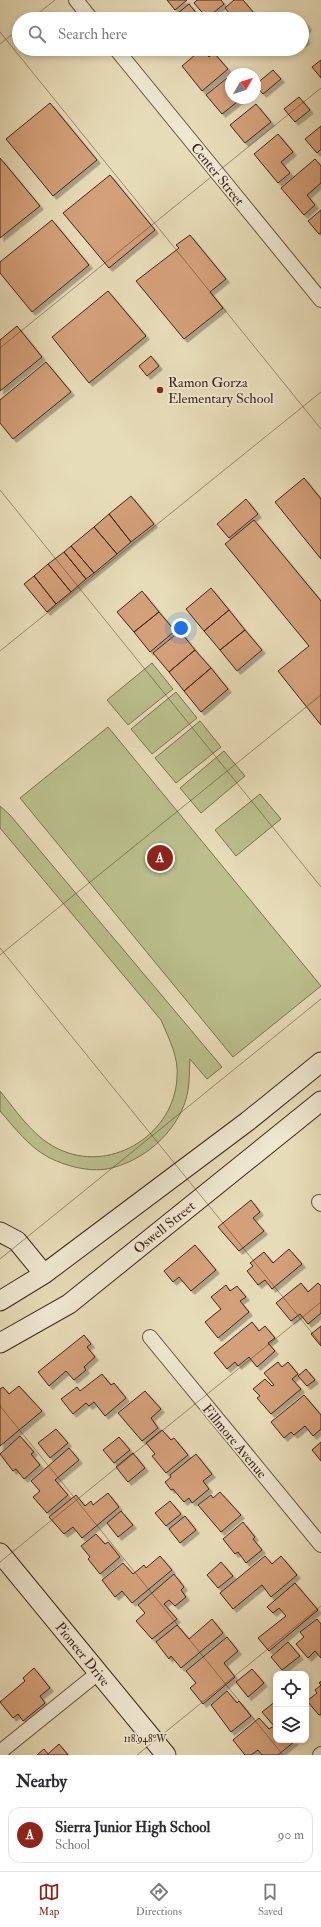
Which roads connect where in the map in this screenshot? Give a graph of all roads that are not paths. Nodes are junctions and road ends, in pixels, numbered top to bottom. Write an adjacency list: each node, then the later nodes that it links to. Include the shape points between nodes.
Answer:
1 (76, 0): 2 (street)
2 (85, 12)
3 (122, 56): 4 (street, Center Street)
4 (321, 300)
5 (321, 1062): 8 (main road, via 248,1121)
6 (321, 1101): 11 (main road, Oswell Street, via 69,1304)
7 (0, 1232): 8 (main road, via 17,1241)
8 (44, 1274): 9 (main road)
9 (0, 1301)
10 (150, 1337): 12 (street, Fillmore Avenue)
11 (0, 1343)
12 (321, 1545)
13 (0, 1553): 14 (main road, Pioneer Drive)
14 (98, 1673): 15 (street); 16 (main road, Pioneer Drive)
15 (0, 1752)
16 (166, 1755)

